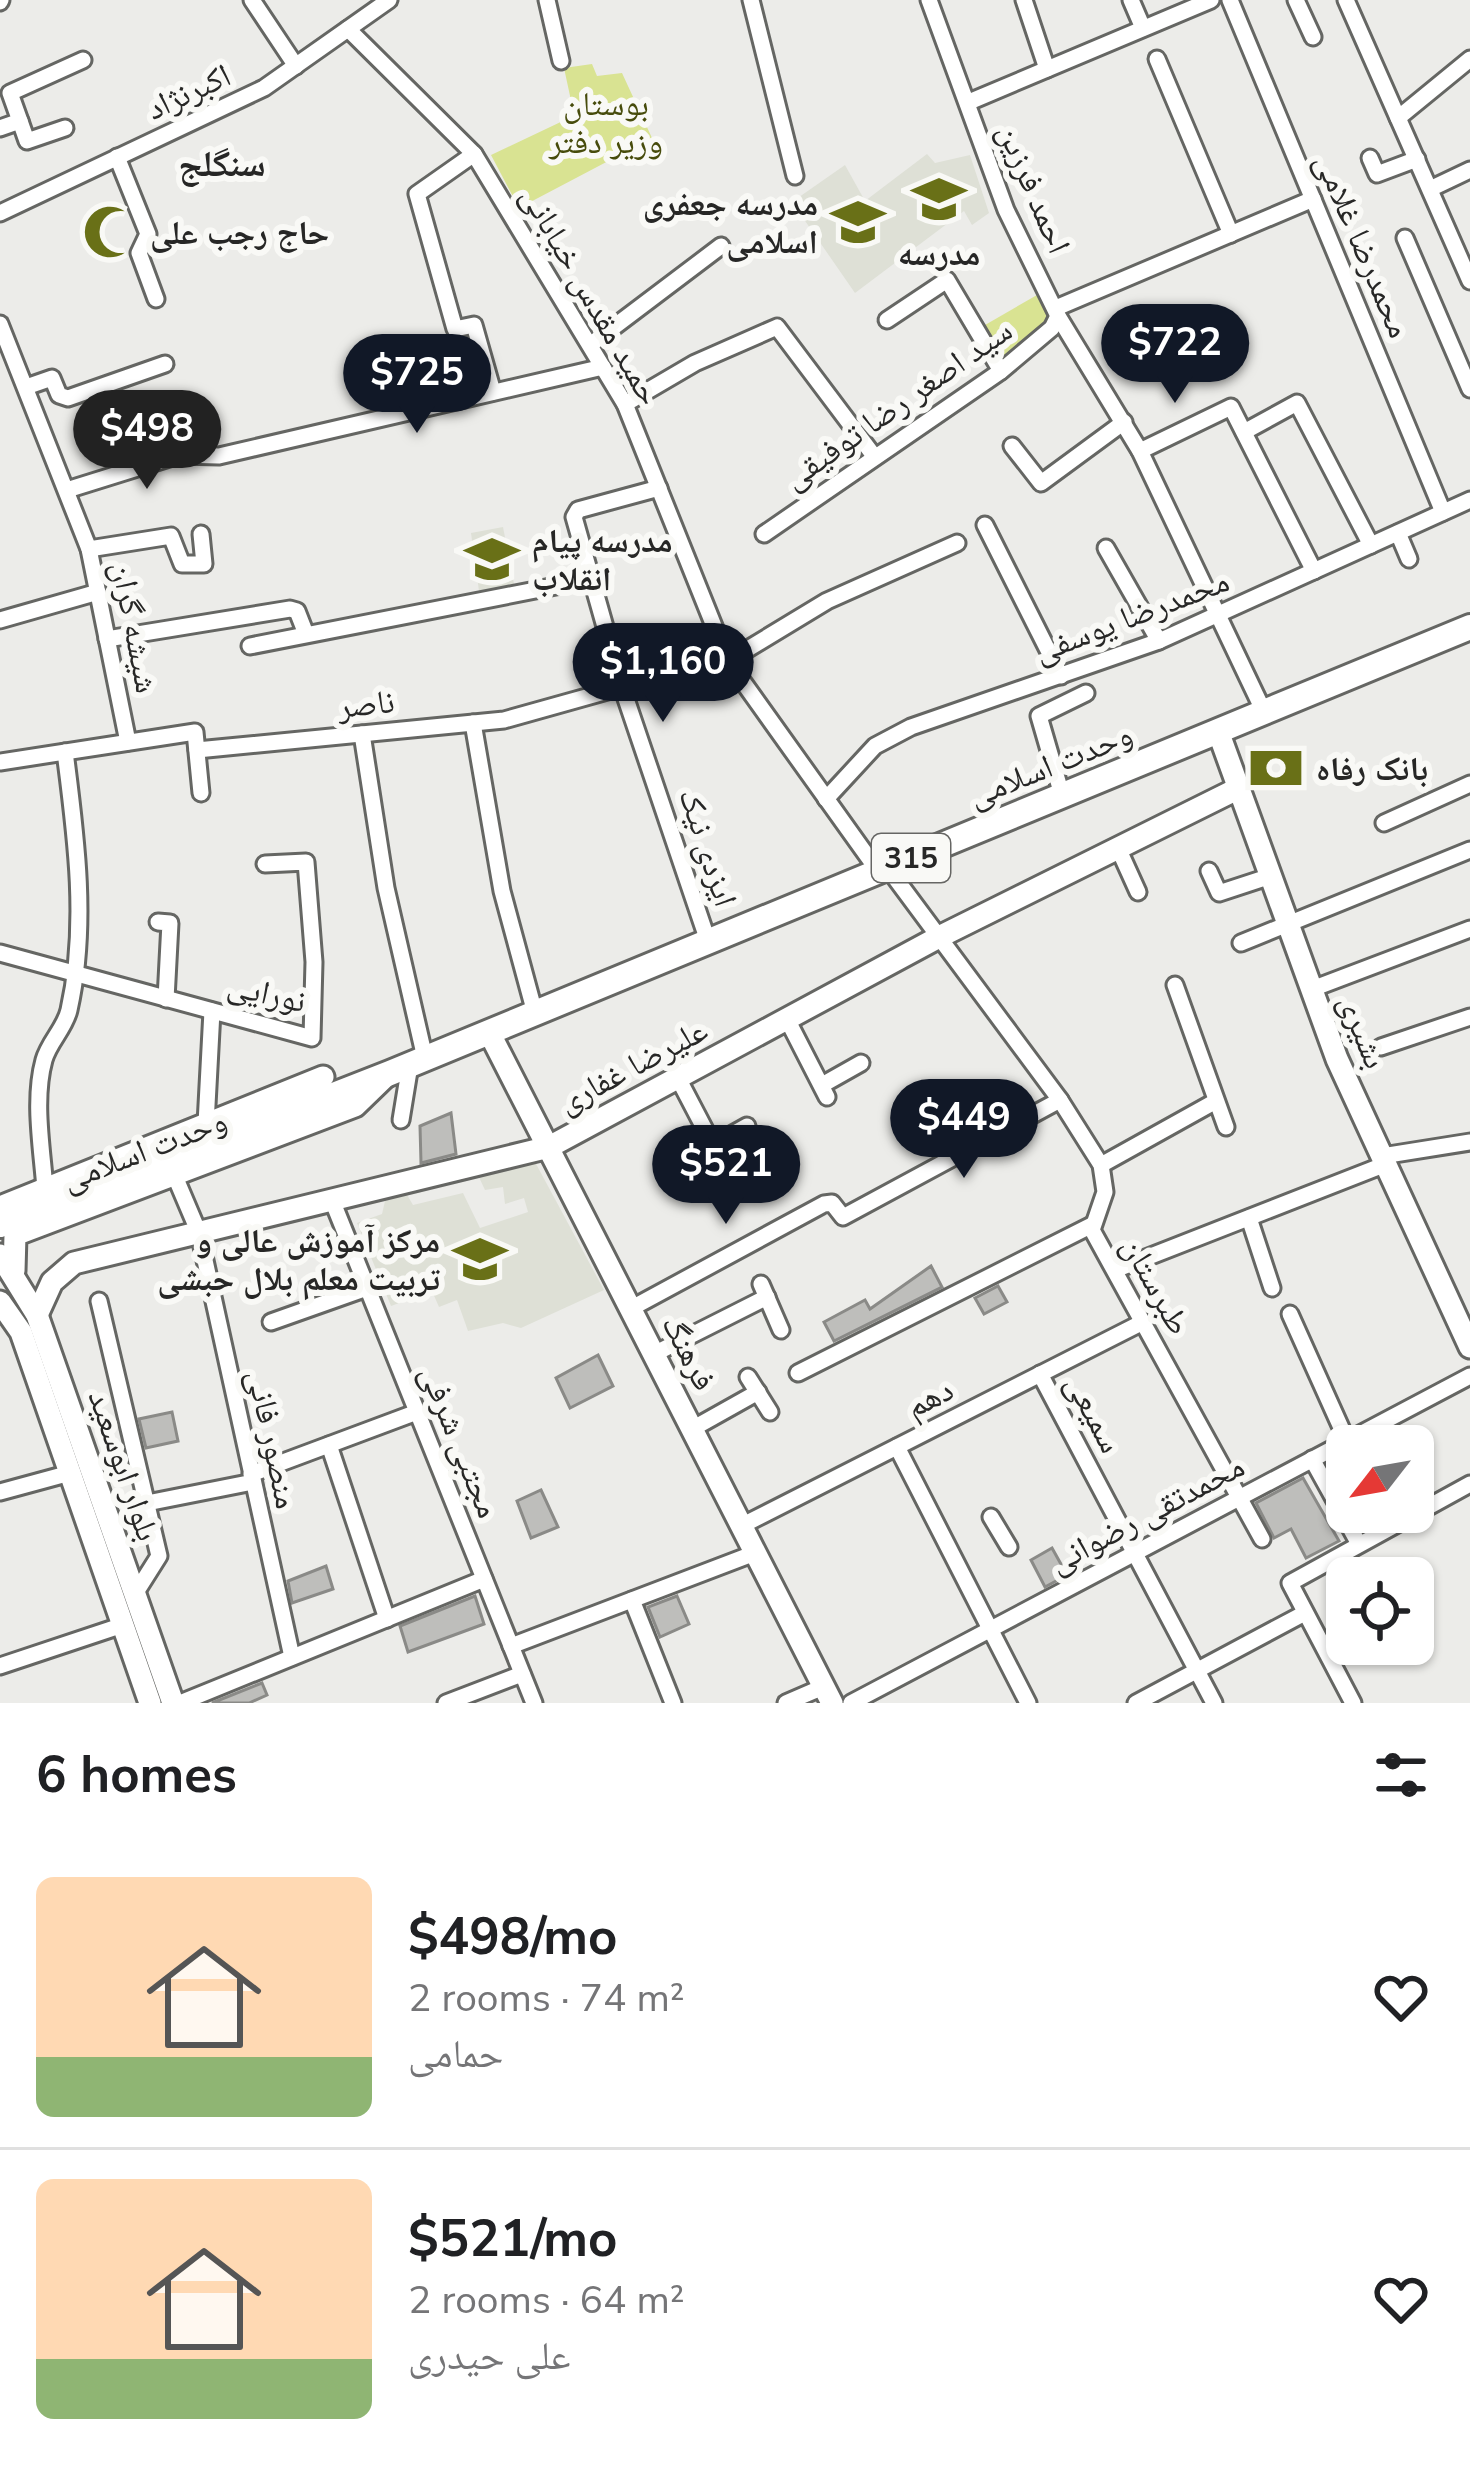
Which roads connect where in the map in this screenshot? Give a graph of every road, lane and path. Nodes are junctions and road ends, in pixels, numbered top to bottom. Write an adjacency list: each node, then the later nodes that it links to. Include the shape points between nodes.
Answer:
1 (252, 0): 19 (street)
2 (389, 0): 13 (street, اکبرنژاد)
3 (548, 0): 18 (street)
4 (751, 0): 31 (street)
5 (929, 0): 21 (street, احمد فرزین)
6 (1024, 0): 20 (street)
7 (1131, 0): 12 (street)
8 (1211, 0): 12 (street)
9 (1230, 0): 33 (street, محمدرضا غلامی)
10 (1296, 0): 14 (street)
11 (1346, 0): 22 (street)
12 (1143, 28): 20 (street)
13 (348, 29): 19 (street, اکبرنژاد); 26 (street, حمید مقدس خیابانی)
14 (1313, 37)
15 (1156, 59): 35 (street)
16 (1470, 59): 22 (street)
17 (83, 60): 23 (street, via 10,93)
18 (562, 61)
19 (296, 66): 27 (street, اکبرنژاد)
20 (1047, 69): 21 (street)
21 (969, 102): 40 (street, احمد فرزین, via 1006,210)
22 (1398, 118): 29 (street)
23 (20, 121): 24 (street); 25 (street, via 27,141)
24 (0, 128)
25 (65, 128)
26 (474, 154): 43 (street, حمید مقدس خیابانی); 49 (street, via 417,194 454,329 474,325)
27 (118, 158): 34 (street, اکبرنژاد); 39 (street, via 148,237 139,253)
28 (1370, 158): 29 (street, via 1377,174)
29 (1417, 159): 32 (street)
30 (1470, 170): 32 (street)
31 (795, 176)
32 (1430, 189): 38 (street)
33 (1312, 199): 35 (street); 59 (street, محمدرضا غلامی)
34 (0, 213)
35 (1231, 234): 40 (street)
36 (1405, 238): 48 (street)
37 (721, 246): 43 (street)
38 (1470, 280)
39 (156, 299)
40 (1057, 312): 46 (street, سید اصغر رضا توفیقی, via 1052,328); 51 (street, احمد فرزین)
41 (887, 320): 46 (street, via 947,280)
42 (0, 324): 47 (street, شیشه گران)
43 (590, 345): 45 (street, حمید مقدس خیابانی)
44 (165, 364): 47 (street, via 68,398 52,378)
45 (603, 367): 49 (street); 50 (street, حمید مقدس خیابانی)
46 (1000, 371): 55 (street, سید اصغر رضا توفیقی)
47 (29, 386): 57 (street, شیشه گران)
48 (1470, 389)
49 (493, 392): 57 (street, via 219,456 179,455)
50 (625, 404): 55 (street, via 777,327); 56 (street, حمید مقدس خیابانی)
51 (1124, 422): 53 (street, via 1041,483); 54 (street, احمد فرزین)
52 (1244, 432): 54 (street, via 1232,407); 65 (street, via 1297,403); 69 (street)
53 (1012, 446)
54 (1140, 451): 72 (street, احمد فرزین)
55 (874, 456): 63 (street, سید اصغر رضا توفیقی)
56 (659, 488): 79 (street, حمید مقدس خیابانی); 81 (street, ایزدی نیک, via 574,512)
57 (70, 489): 67 (street, شیشه گران)
58 (1470, 500): 59 (street, محمدرضا یوسفی)
59 (1443, 512): 61 (street, محمدرضا یوسفی)
60 (985, 525): 80 (street)
61 (1398, 532): 65 (street, محمدرضا یوسفی); 68 (street)
62 (201, 534): 67 (street, via 204,564 182,564 171,536)
63 (764, 534)
64 (957, 543): 79 (street, via 827,601)
65 (1371, 545): 69 (street, محمدرضا یوسفی)
66 (1106, 548): 77 (street)
67 (89, 549): 71 (street, شیشه گران)
68 (1408, 559)
69 (1314, 571): 72 (street, محمدرضا یوسفی)
70 (561, 585): 75 (street)
71 (98, 592): 73 (street); 76 (street, شیشه گران)
72 (1217, 616): 77 (street, محمدرضا یوسفی); 83 (street, احمد فرزین)
73 (0, 620)
74 (1470, 627): 83 (main road, وحدت اسلامی / 315)
75 (306, 634): 76 (street, via 294,608); 78 (street)
76 (107, 639): 87 (street, شیشه گران)
77 (1160, 641): 80 (street, محمدرضا یوسفی)
78 (250, 646)
79 (728, 661): 95 (street, حمید مقدس خیابانی)
80 (1060, 676): 95 (street, محمدرضا یوسفی, via 875,746)
81 (622, 687): 84 (street, ناصر); 108 (street, ایزدی نیک)
82 (1086, 693): 94 (street, via 1039,716)
83 (1264, 712): 85 (main road, وحدت اسلامی / 315)
84 (473, 723): 86 (street, ناصر); 116 (street, via 502,891)
85 (1218, 731): 92 (street, بشیری); 94 (main road, وحدت اسلامی / 315)
86 (362, 734): 88 (street, ناصر); 122 (street)
87 (128, 742): 88 (street, ناصر, via 194,732); 89 (street)
88 (197, 750): 93 (street)
89 (65, 752): 90 (street); 111 (street, via 77,841)
90 (0, 762)
91 (1470, 784): 96 (street)
92 (1239, 788): 97 (street, علیرضا غفاری); 102 (street, بشیری)
93 (201, 793)
94 (1062, 795): 100 (main road, وحدت اسلامی / 315)
95 (826, 799): 100 (street, حمید مقدس خیابانی)
96 (1384, 823)
97 (1119, 850): 103 (street); 107 (street, علیرضا غفاری)
98 (1470, 850): 105 (street)
99 (265, 864): 115 (street, نورایی, via 306,862 312,1037)
100 (882, 869): 107 (street); 108 (main road, وحدت اسلامی / 315)
101 (1209, 871): 102 (street, via 1220,893)
102 (1271, 876): 105 (street, بشیری)
103 (1138, 892)
104 (158, 922): 114 (street, via 170,922)
105 (1288, 923): 109 (street); 113 (street, بشیری)
106 (1470, 929): 113 (street)
107 (938, 937): 118 (street, علیرضا غفاری); 125 (street)
108 (708, 941): 116 (main road, وحدت اسلامی / 315)
109 (1241, 943)
110 (0, 953): 111 (street, نورایی)
111 (74, 972): 114 (street, نورایی); 136 (street, via 68,1014 44,1058)
112 (1174, 986): 126 (street)
113 (1312, 989): 133 (street, بشیری)
114 (166, 999): 115 (street, نورایی)
115 (212, 1011): 128 (street)
116 (535, 1013): 119 (main road, وحدت اسلامی / 315)
117 (1470, 1017): 120 (street)
118 (788, 1018): 121 (street, via 824,1091); 124 (street, علیرضا غفاری)
119 (489, 1032): 122 (main road, وحدت اسلامی / 315); 132 (street, فرهنگ)
120 (1381, 1048)
121 (861, 1063)
122 (408, 1065): 127 (street); 135 (street, وحدت اسلامی, via 355,1106); 141 (main road, وحدت اسلامی / 315)
123 (322, 1077): 128 (street)
124 (678, 1078): 129 (street, via 713,1145); 132 (street, علیرضا غفاری)
125 (1060, 1100): 134 (street); 149 (street)
126 (1216, 1101): 130 (street); 134 (street)
127 (401, 1120)
128 (206, 1124): 136 (street)
129 (747, 1126)
130 (1226, 1127)
131 (1470, 1142): 133 (street)
132 (549, 1148): 137 (street, علیرضا غفاری); 149 (street, فرهنگ)
133 (1384, 1160): 139 (street); 155 (street, بشیری)
134 (1101, 1166): 140 (street, طبرستان, via 1105,1192)
135 (173, 1174): 141 (street, وحدت اسلامی); 142 (street, منصور فانی)
136 (45, 1189): 138 (street)
137 (332, 1200): 142 (street, علیرضا غفاری); 145 (street, مجتبی شرفی)
138 (0, 1208)
139 (1249, 1218): 144 (street); 146 (street)
140 (1092, 1225): 144 (street, طبرستان); 157 (street)
141 (5, 1229): 143 (street)
142 (199, 1233): 153 (street, علیرضا غفاری, via 74,1263 52,1282); 172 (street, منصور فانی)
143 (7, 1263): 153 (street, بلوار ابوسعید)
144 (1115, 1270): 152 (street, طبرستان)
145 (367, 1288): 151 (street); 162 (street, مجتبی شرفی)
146 (1272, 1288)
147 (99, 1301): 176 (street)
148 (0, 1302): 153 (street)
149 (631, 1309): 156 (street, فرهنگ)
150 (1290, 1313): 164 (street)
151 (271, 1322)
152 (1143, 1322): 158 (street, دهم); 175 (street, طبرستان)
153 (29, 1323): 171 (street, بلوار ابوسعید); 185 (street, بلوار ابوسعید)
154 (781, 1330): 156 (street, via 764,1291)
155 (1470, 1347)
156 (654, 1354): 166 (street, فرهنگ)
157 (798, 1373)
158 (1040, 1374): 168 (street, دهم); 183 (street, سمیعی)
159 (748, 1376): 161 (street)
160 (1470, 1376): 165 (street, محمدتقی رضوانی)
161 (758, 1392): 163 (street); 166 (street)
162 (417, 1412): 167 (street); 184 (street, مجتبی شرفی)
163 (770, 1412)
164 (1340, 1425)
165 (1377, 1425)
166 (692, 1429): 178 (street, فرهنگ)
167 (329, 1445): 172 (street); 188 (street)
168 (897, 1447): 178 (street, دهم); 190 (street)
169 (1326, 1452): 170 (street, محمدتقی رضوانی)
170 (1312, 1459): 175 (street, محمدتقی رضوانی); 180 (street)
171 (70, 1473): 174 (street); 189 (street, بلوار ابوسعید)
172 (252, 1478): 176 (street); 192 (street, منصور فانی)
173 (1470, 1484): 180 (street)
174 (0, 1492)
175 (1239, 1498): 179 (street, طبرستان); 183 (street, محمدتقی رضوانی)
176 (147, 1504): 185 (street, via 159,1556)
177 (991, 1517): 181 (street)
178 (741, 1526): 182 (street, فرهنگ)
179 (1262, 1539)
180 (1359, 1544): 187 (street, via 1290,1583)
181 (1009, 1547)
182 (755, 1553): 186 (street); 196 (street, فرهنگ)
183 (1135, 1553): 190 (street, محمدتقی رضوانی); 194 (street, سمیعی)
184 (484, 1579): 188 (street); 191 (street, مجتبی شرفی)
185 (135, 1594): 198 (street, بلوار ابوسعید)
186 (632, 1600): 191 (street); 201 (street)
187 (1303, 1614): 194 (street); 207 (street)
188 (387, 1619): 192 (street)
189 (123, 1624): 193 (street); 197 (street, بلوار ابوسعید)
190 (991, 1629): 203 (street, محمدتقی رضوانی); 204 (street)
191 (511, 1646): 195 (street, مجتبی شرفی)
192 (292, 1658): 198 (street)
193 (0, 1666)
194 (1197, 1670): 205 (street); 206 (street, سمیعی)
195 (522, 1674): 199 (street); 200 (street, مجتبی شرفی)
196 (828, 1695): 202 (street)
197 (150, 1703)
198 (177, 1703)
199 (446, 1703)
200 (534, 1703)
201 (673, 1703)
202 (786, 1703)
203 (851, 1703)
204 (1028, 1703)
205 (1136, 1703)
206 (1214, 1703)
207 (1353, 1703)

